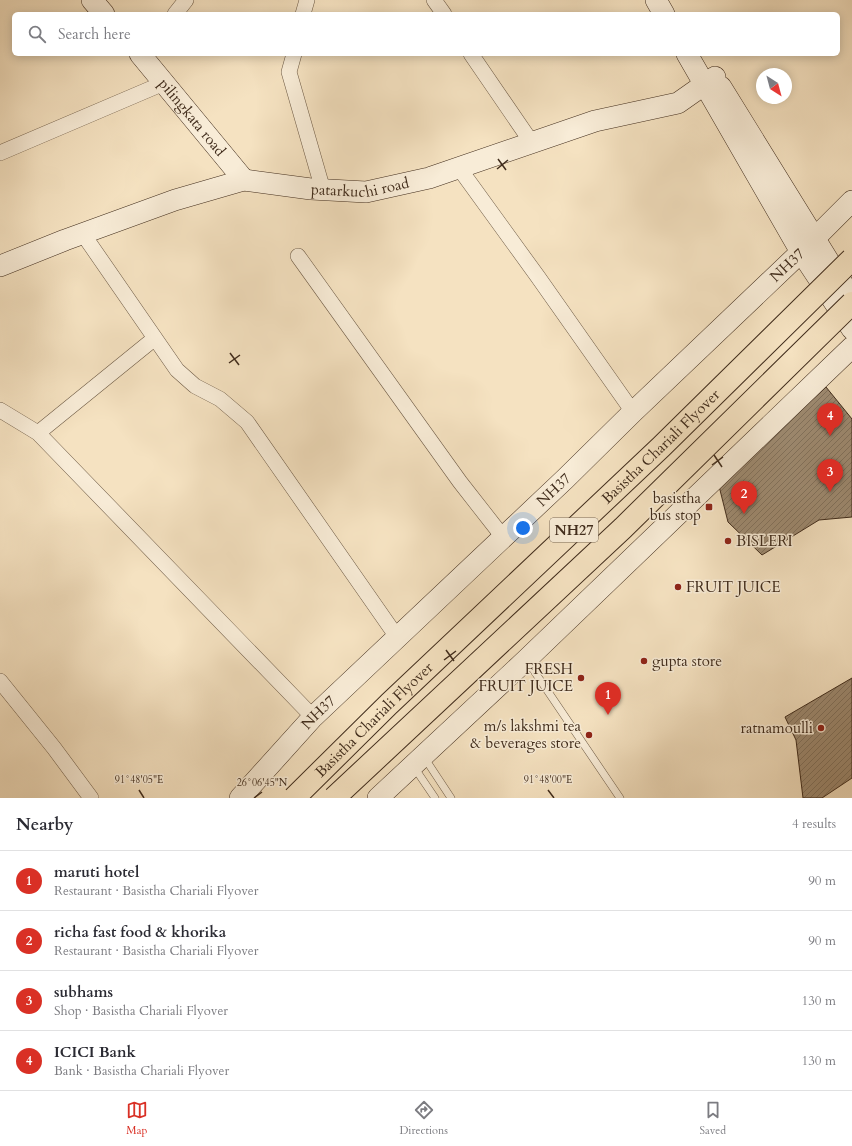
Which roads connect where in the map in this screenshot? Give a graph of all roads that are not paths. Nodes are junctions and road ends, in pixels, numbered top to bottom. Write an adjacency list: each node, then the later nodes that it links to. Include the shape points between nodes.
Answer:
1 (92, 0): 7 (street)
2 (186, 0): 8 (street)
3 (307, 0): 9 (street)
4 (434, 0): 10 (street)
5 (656, 0): 11 (street)
6 (671, 0): 12 (street)
7 (102, 12)
8 (177, 12)
9 (304, 12)
10 (443, 12)
11 (663, 12)
12 (678, 12)
13 (142, 56): 19 (street, pilingkata road)
14 (294, 56): 24 (street, via 290,72)
15 (472, 56): 20 (street)
16 (688, 56): 18 (street)
17 (703, 56): 18 (street)
18 (710, 81): 20 (street, patarkuchi road, via 678,103 595,121); 27 (street)
19 (164, 83): 21 (street); 23 (street, pilingkata road)
20 (532, 143): 22 (street, patarkuchi road)
21 (0, 153)
22 (459, 168): 24 (street, patarkuchi road, via 430,178 366,192); 37 (street)
23 (244, 180): 24 (street, patarkuchi road); 26 (street, patarkuchi road, via 175,200)
24 (323, 190)
25 (852, 201): 27 (street, NH37)
26 (83, 234): 30 (street, patarkuchi road); 34 (street)
27 (808, 245): 31 (street); 33 (street); 37 (street, NH37)
28 (298, 256): 39 (street, via 460,482)
29 (852, 259): 47 (highway, Basistha Chariali Flyover / NH27, bridge, via 661,447 394,699)
30 (0, 266)
31 (852, 299)
32 (852, 303): 48 (highway, Basistha Chariali Flyover / NH27, bridge, via 623,528)
33 (852, 329)
34 (155, 338): 38 (street); 40 (street, via 177,370 195,386 220,399 247,422)
35 (852, 347): 41 (street)
36 (0, 410): 38 (street)
37 (633, 412): 39 (street, NH37)
38 (38, 433): 43 (street)
39 (503, 537): 40 (street, NH37)
40 (397, 637): 43 (street, NH37)
41 (526, 660): 44 (street); 52 (lane)
42 (0, 681): 45 (street)
43 (313, 717): 46 (street, NH37)
44 (418, 760): 49 (street); 50 (lane); 51 (lane)
45 (91, 798)
46 (240, 798)
47 (294, 798)
48 (334, 798)
49 (378, 798)
50 (435, 798)
51 (451, 798)
52 (620, 798)

